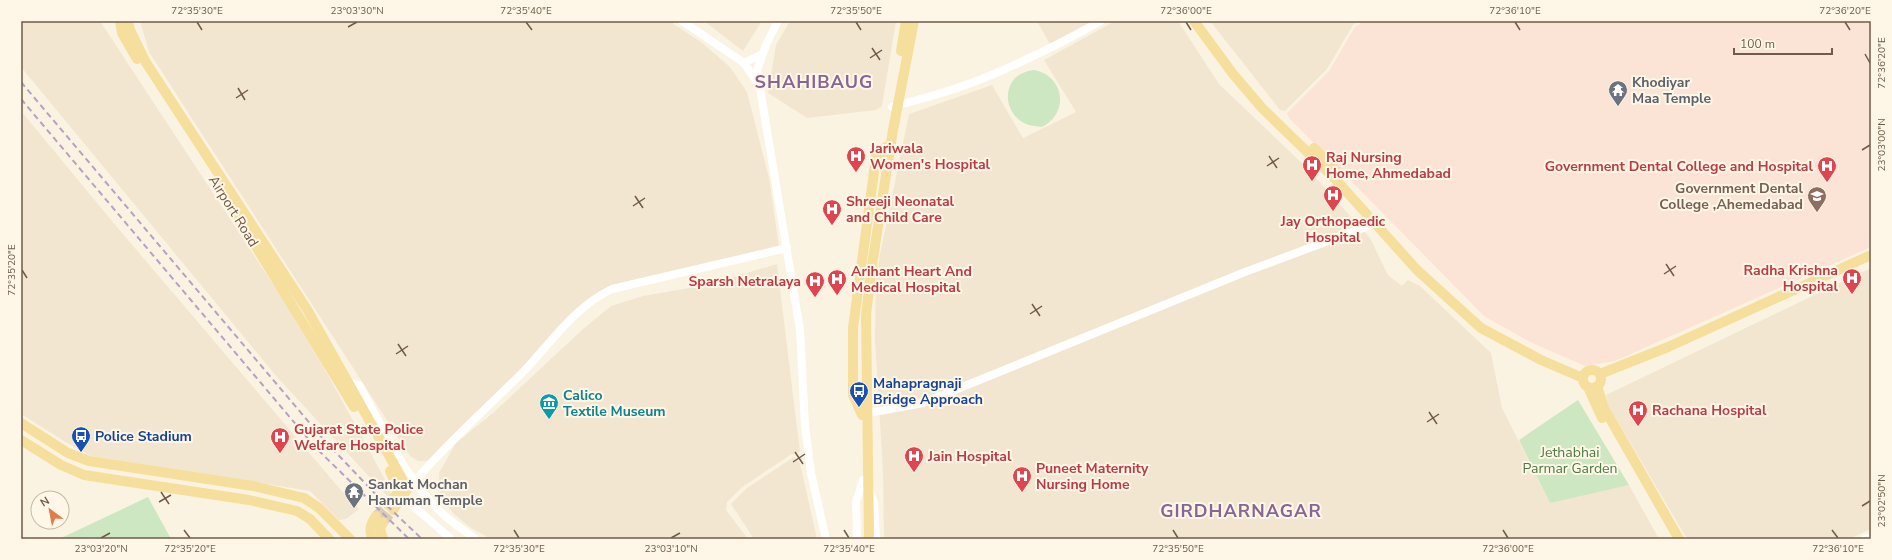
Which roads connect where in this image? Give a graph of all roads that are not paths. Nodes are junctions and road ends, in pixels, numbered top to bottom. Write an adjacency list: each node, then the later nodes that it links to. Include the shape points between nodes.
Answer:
1 (120, 21): 19 (main road, Airport Road, via 122,33 140,64)
2 (128, 21): 19 (main road, Airport Road, via 145,61 299,296)
3 (682, 21): 11 (street)
4 (778, 21): 10 (street)
5 (906, 21): 13 (main road)
6 (914, 21): 13 (main road)
7 (1101, 21): 13 (street, via 1004,69 954,89)
8 (1194, 21): 14 (main road, via 1262,108)
9 (1201, 21): 14 (main road, via 1266,102 1325,159)
10 (762, 54): 11 (street); 12 (street, via 757,70)
11 (744, 63): 12 (street)
12 (759, 84): 15 (street)
13 (895, 106): 21 (main road, via 866,315); 21 (main road, via 886,147 861,314)
14 (1379, 222): 18 (main road, via 1421,267 1485,323); 21 (street, via 1245,272 923,403)
15 (787, 248): 24 (street, via 612,289 597,296 568,322 524,371); 35 (street, via 800,330 805,426 811,473)
16 (1871, 254): 18 (main road)
17 (1871, 261): 18 (main road, via 1675,350)
18 (1592, 380): 40 (main road, via 1599,413); 41 (main road, via 1604,408)
19 (345, 384): 20 (main road, Airport Road); 24 (street, via 359,385)
20 (354, 401): 26 (main road, via 405,484 407,490); 26 (main road, via 395,479 398,489 390,507)
21 (865, 414): 25 (main road)
22 (21, 423): 30 (main road, via 62,449 89,461 253,486 304,498 319,508)
23 (21, 440): 29 (main road, via 61,465 84,475 249,500 297,511 310,519)
24 (415, 481): 34 (street, via 444,515)
25 (865, 481): 27 (main road); 36 (street, via 856,502); 39 (street, via 874,502)
26 (404, 497): 33 (street)
27 (866, 502): 37 (main road); 38 (main road)
28 (1871, 537): 42 (street)
29 (329, 539)
30 (350, 539)
31 (373, 539): 32 (main road, via 371,524 380,519)
32 (383, 539)
33 (451, 539)
34 (476, 539)
35 (826, 539)
36 (856, 539)
37 (864, 539)
38 (869, 539)
39 (876, 539)
40 (1672, 539)
41 (1679, 539)
42 (1865, 539)

